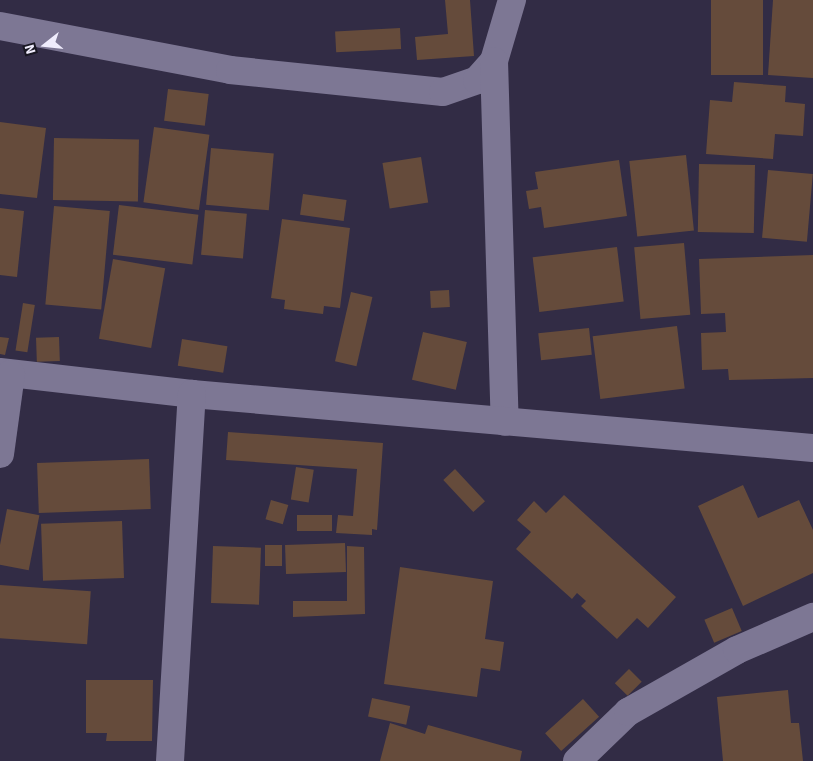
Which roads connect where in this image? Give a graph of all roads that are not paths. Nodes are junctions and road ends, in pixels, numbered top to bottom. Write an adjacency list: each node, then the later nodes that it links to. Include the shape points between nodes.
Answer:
1 (512, 0): 3 (street)
2 (0, 26): 3 (street, via 230,70 443,92 477,80)
3 (494, 61): 6 (street)
4 (5, 373): 5 (street); 8 (street)
5 (192, 394): 6 (street); 10 (street)
6 (505, 422): 7 (street)
7 (813, 448)
8 (0, 454)
9 (813, 616): 11 (street, via 737,650 628,712)
10 (170, 761)
11 (577, 761)

